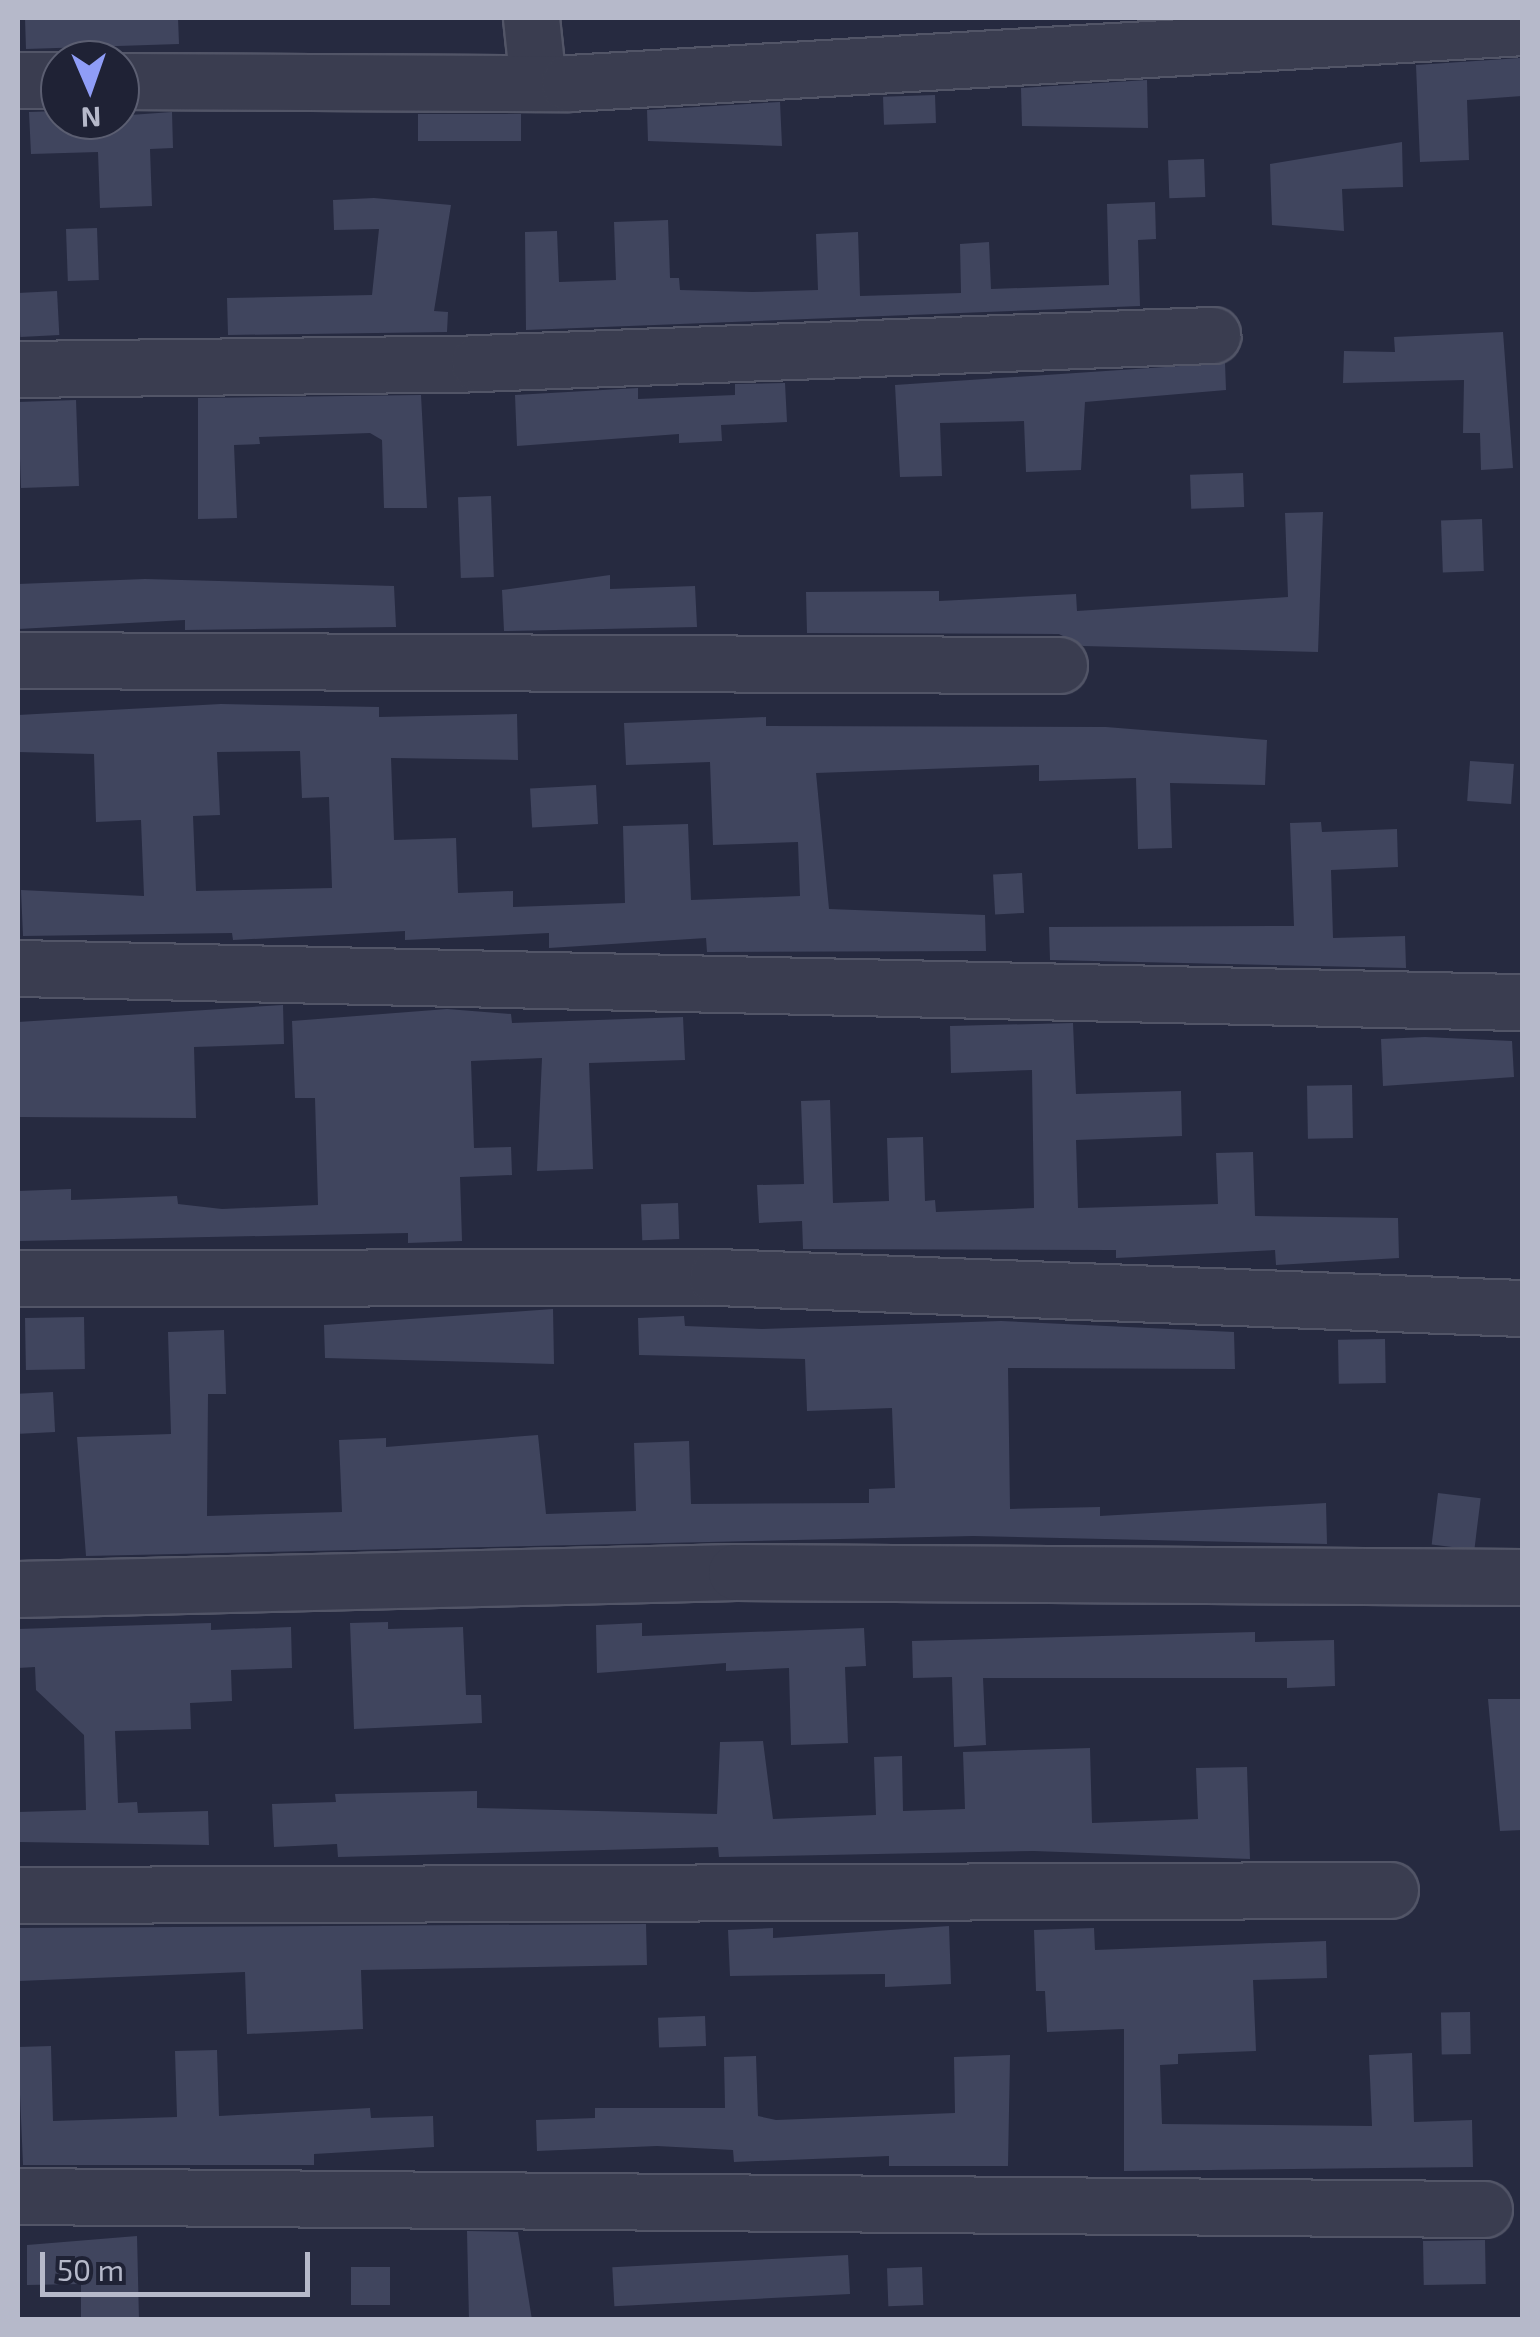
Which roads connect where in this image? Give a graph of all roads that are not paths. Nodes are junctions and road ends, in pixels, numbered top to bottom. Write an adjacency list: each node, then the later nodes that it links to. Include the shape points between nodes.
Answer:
1 (531, 18): 4 (street)
2 (1522, 27): 4 (street)
3 (140, 81): 4 (street)
4 (538, 83)
5 (1212, 335): 6 (street, via 479,363)
6 (18, 369)
7 (18, 660): 8 (street)
8 (1059, 665)
9 (18, 968): 10 (street)
10 (1518, 1002)
11 (18, 1278): 12 (street, via 717,1277)
12 (1522, 1308)
13 (1522, 1578): 14 (street, via 736,1572)
14 (18, 1589)
15 (1390, 1890): 16 (street)
16 (18, 1895)
17 (18, 2196): 18 (street)
18 (1484, 2209)

